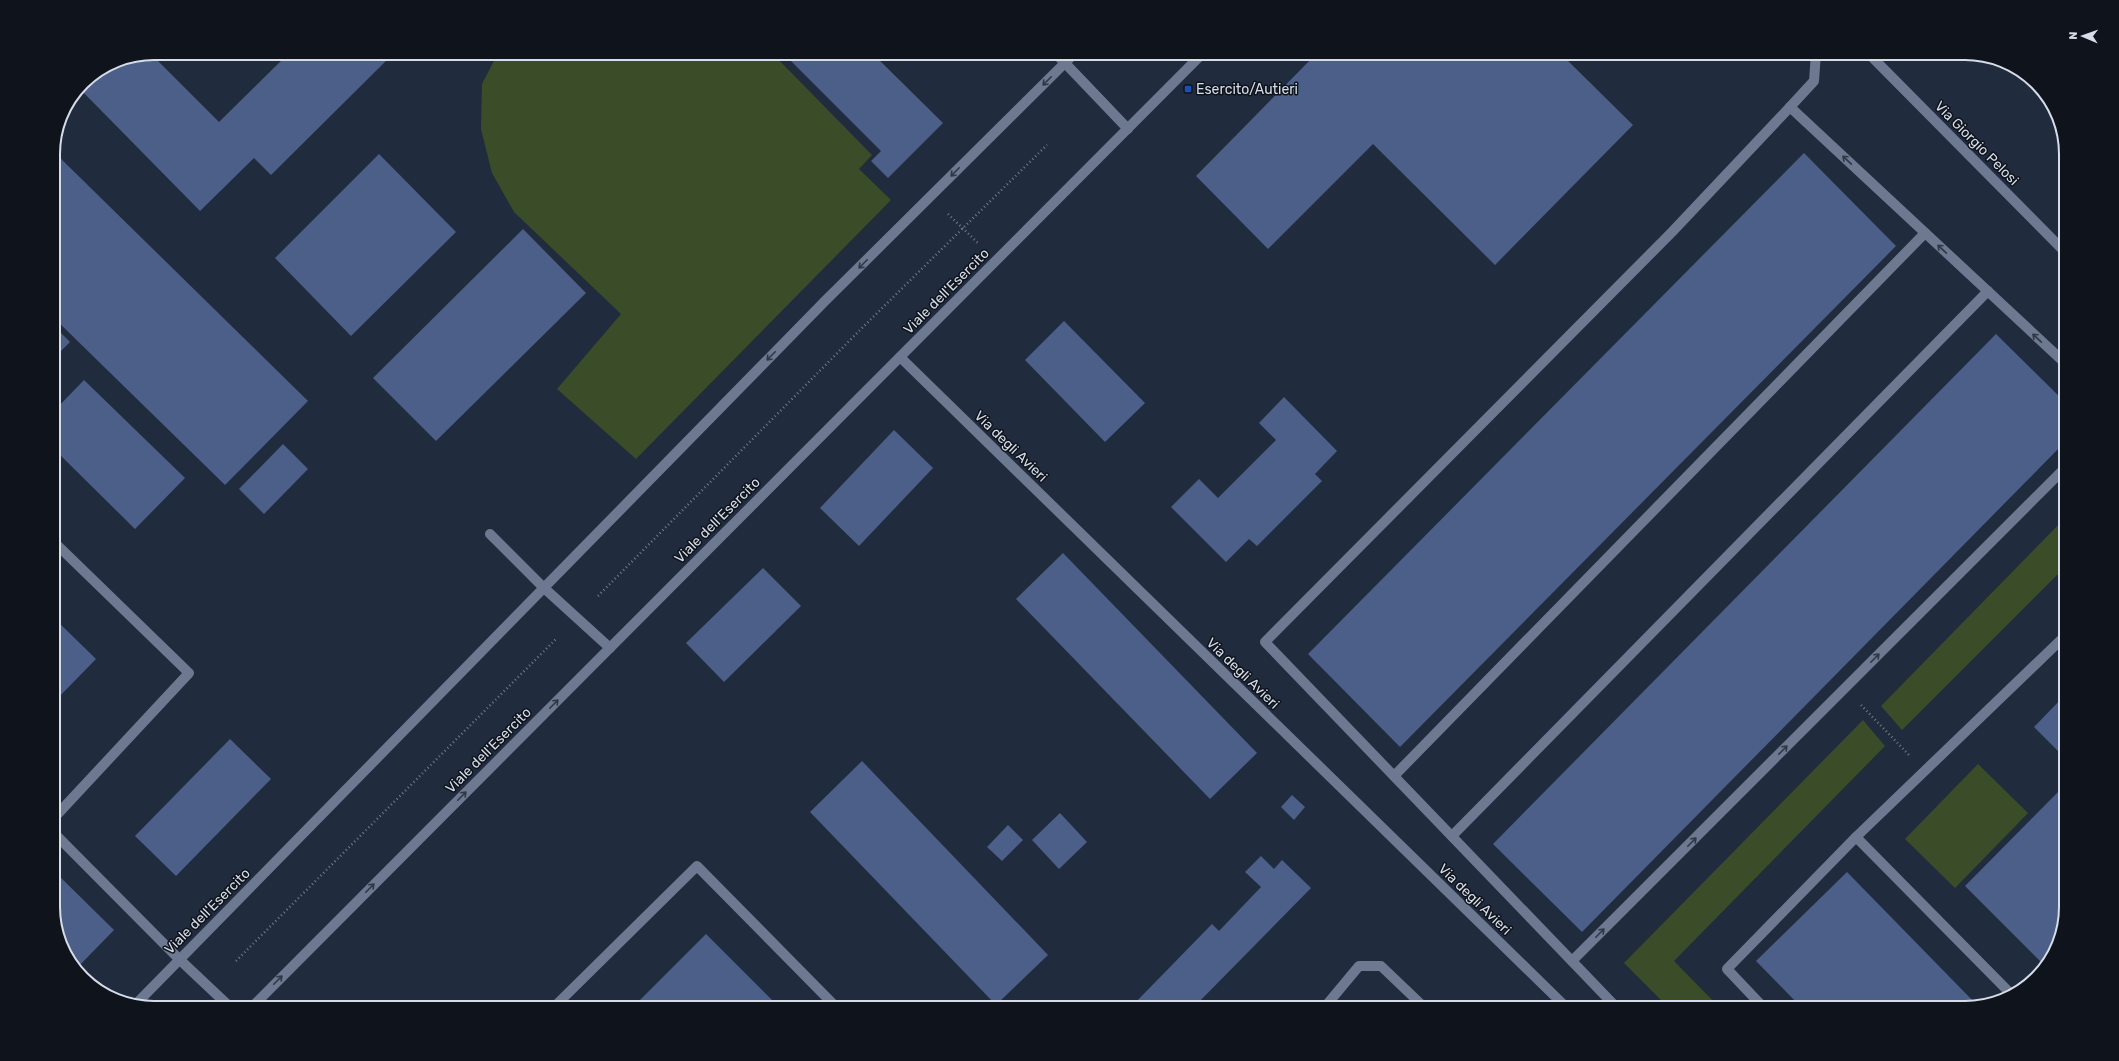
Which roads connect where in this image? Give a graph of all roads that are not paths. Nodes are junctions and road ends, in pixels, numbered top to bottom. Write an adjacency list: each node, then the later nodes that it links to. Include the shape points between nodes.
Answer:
1 (1062, 60): 6 (street)
2 (1068, 60): 6 (street, Viale dell'Esercito)
3 (1196, 60): 8 (street, Viale dell'Esercito)
4 (1816, 60): 7 (street, via 1814,81)
5 (1875, 60): 10 (street, Via Giorgio Pelosi)
6 (1065, 63): 8 (street); 17 (street, Viale dell'Esercito, one-way to 17, via 825,301)
7 (1790, 106): 9 (street, one-way to 7); 20 (street, via 1672,232 1265,642)
8 (1128, 128): 12 (street, Viale dell'Esercito)
9 (1925, 233): 11 (street, one-way to 9); 20 (street)
10 (2059, 246)
11 (1988, 291): 13 (street, one-way to 11); 22 (street)
12 (900, 357): 19 (street, Viale dell'Esercito); 35 (street, Via degli Avieri)
13 (2059, 357)
14 (2059, 474): 26 (street, one-way to 14)
15 (490, 534): 17 (street)
16 (60, 548): 21 (street, via 189,673)
17 (543, 587): 19 (street); 25 (street, Viale dell'Esercito)
18 (2059, 642): 23 (street)
19 (610, 648): 30 (street, Viale dell'Esercito, one-way to 19)
20 (1394, 776): 22 (street)
21 (60, 811)
22 (1452, 836): 26 (street)
23 (1856, 837): 27 (street); 37 (street, via 1727,969)
24 (60, 839): 25 (street)
25 (179, 959): 28 (street, Viale dell'Esercito); 29 (street)
26 (1572, 961): 36 (street)
27 (2008, 991)
28 (140, 1000)
29 (224, 1001)
30 (258, 1001)
31 (560, 1001): 32 (street, via 697,866)
32 (830, 1001)
33 (1330, 1001): 34 (street, via 1359,966 1381,966)
34 (1418, 1001)
35 (1561, 1001)
36 (1610, 1001)
37 (1757, 1001)

